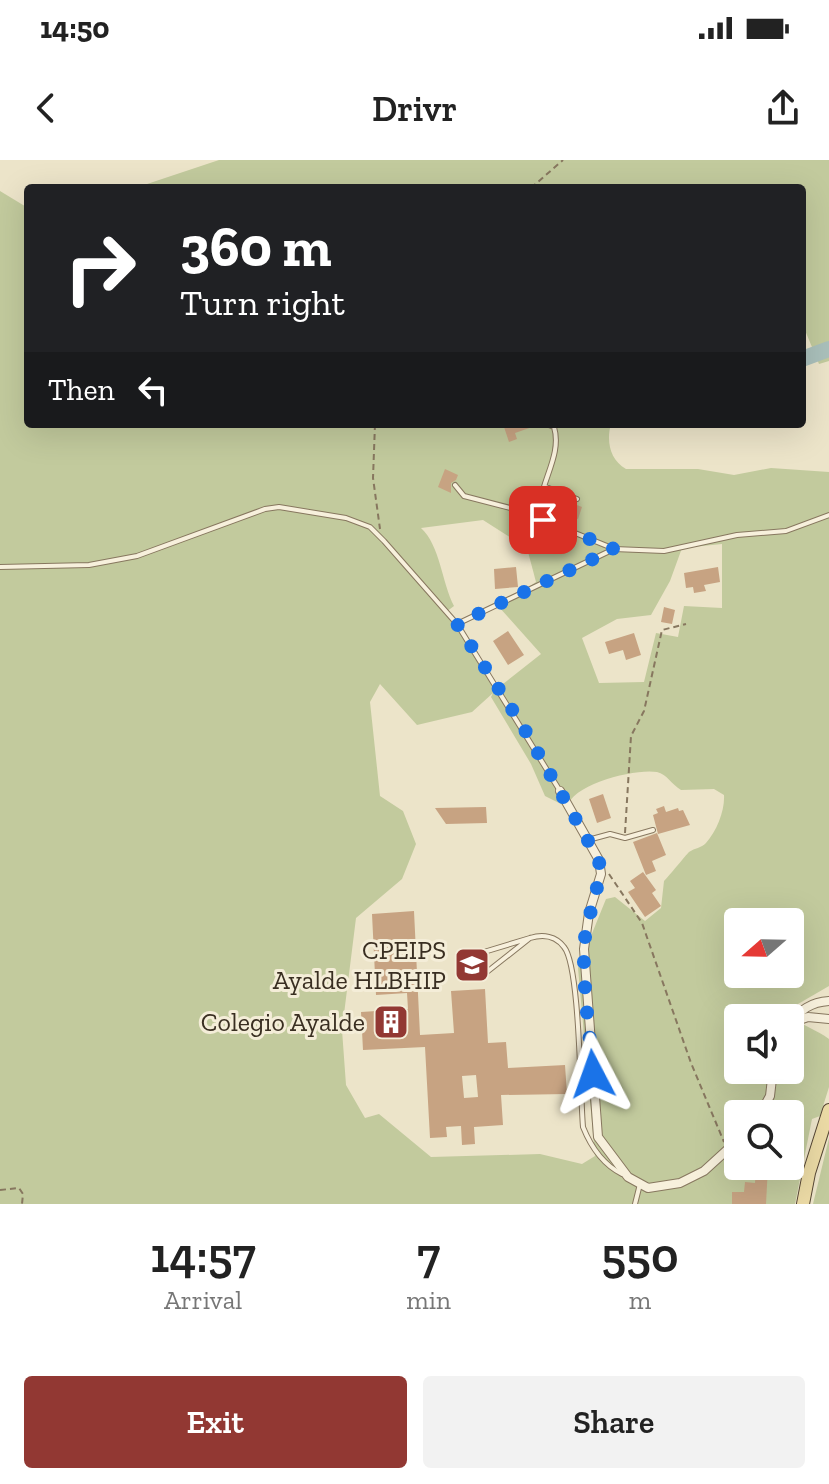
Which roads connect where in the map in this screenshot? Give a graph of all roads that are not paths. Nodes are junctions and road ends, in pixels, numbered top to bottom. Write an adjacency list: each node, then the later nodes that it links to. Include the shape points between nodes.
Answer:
1 (554, 428): 3 (lane, via 556,453)
2 (455, 485): 6 (lane, via 464,496)
3 (545, 487): 4 (lane); 6 (lane)
4 (577, 499)
5 (829, 515): 7 (lane, via 786,531 664,551)
6 (541, 516): 7 (lane)
7 (614, 549): 9 (lane)
8 (0, 567): 9 (lane, via 89,565 137,556 279,507 370,527)
9 (457, 624): 10 (lane)
10 (560, 791): 12 (street)
11 (653, 830): 12 (lane)
12 (588, 840): 20 (street, via 601,874 584,949 598,1137)
13 (530, 938): 13 (lane, via 463,955 466,972 478,979); 20 (lane, via 554,938 570,957 583,1127 601,1159)
14 (829, 1001): 15 (street)
15 (804, 1008)
16 (829, 1015): 17 (street)
17 (804, 1019)
18 (829, 1110): 23 (main road)
19 (724, 1153): 21 (street, via 680,1183 648,1188)
20 (628, 1177): 21 (street)
21 (640, 1184): 22 (lane)
22 (635, 1204)
23 (803, 1204)

